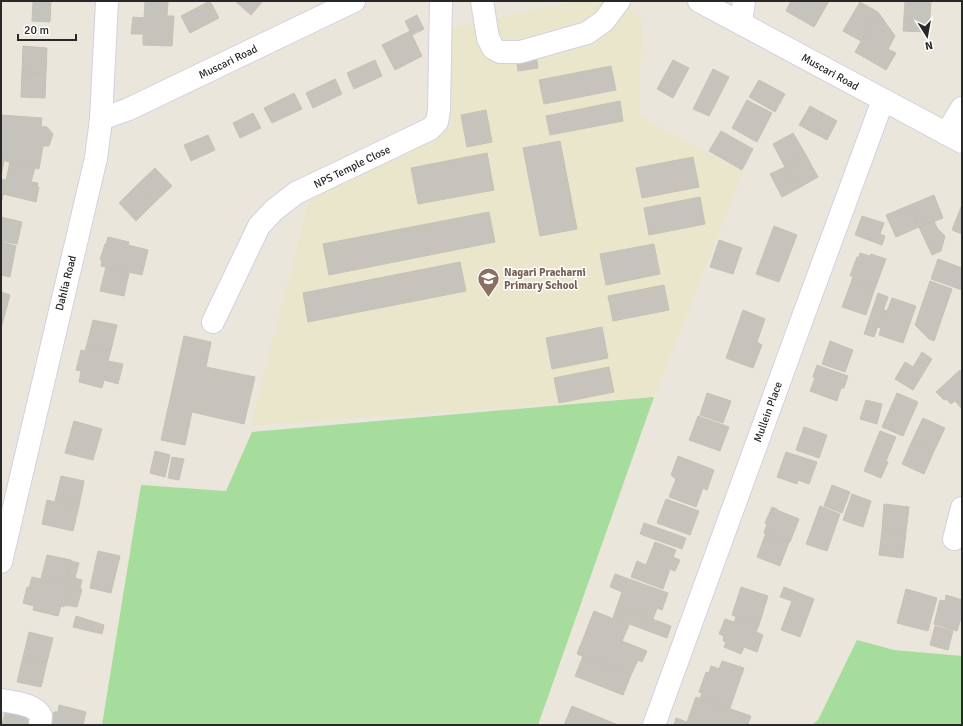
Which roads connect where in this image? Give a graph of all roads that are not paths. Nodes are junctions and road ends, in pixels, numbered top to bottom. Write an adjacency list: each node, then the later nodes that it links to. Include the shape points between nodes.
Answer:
1 (107, 1): 12 (street, Dahlia Road)
2 (354, 1): 8 (street, Muscari Road)
3 (441, 1): 14 (street, NPS Temple Close, via 437,122 430,129 296,193 274,210 259,226)
4 (482, 1): 5 (street, via 488,38 493,48 500,52 520,52 587,33 604,21)
5 (619, 1)
6 (699, 1): 9 (street, Muscari Road)
7 (744, 1): 9 (street)
8 (329, 7): 12 (street, Muscari Road, via 129,109)
9 (741, 23): 10 (street, Muscari Road)
10 (883, 100): 13 (street, Muscari Road); 20 (street, Mullein Place)
11 (962, 108): 13 (street)
12 (101, 120): 17 (street, Dahlia Road, via 96,158)
13 (954, 138)
14 (213, 322)
15 (962, 508): 16 (street)
16 (954, 539)
17 (1, 562)
18 (1, 700): 19 (street, via 38,711 41,716)
19 (40, 725)
20 (654, 725)

